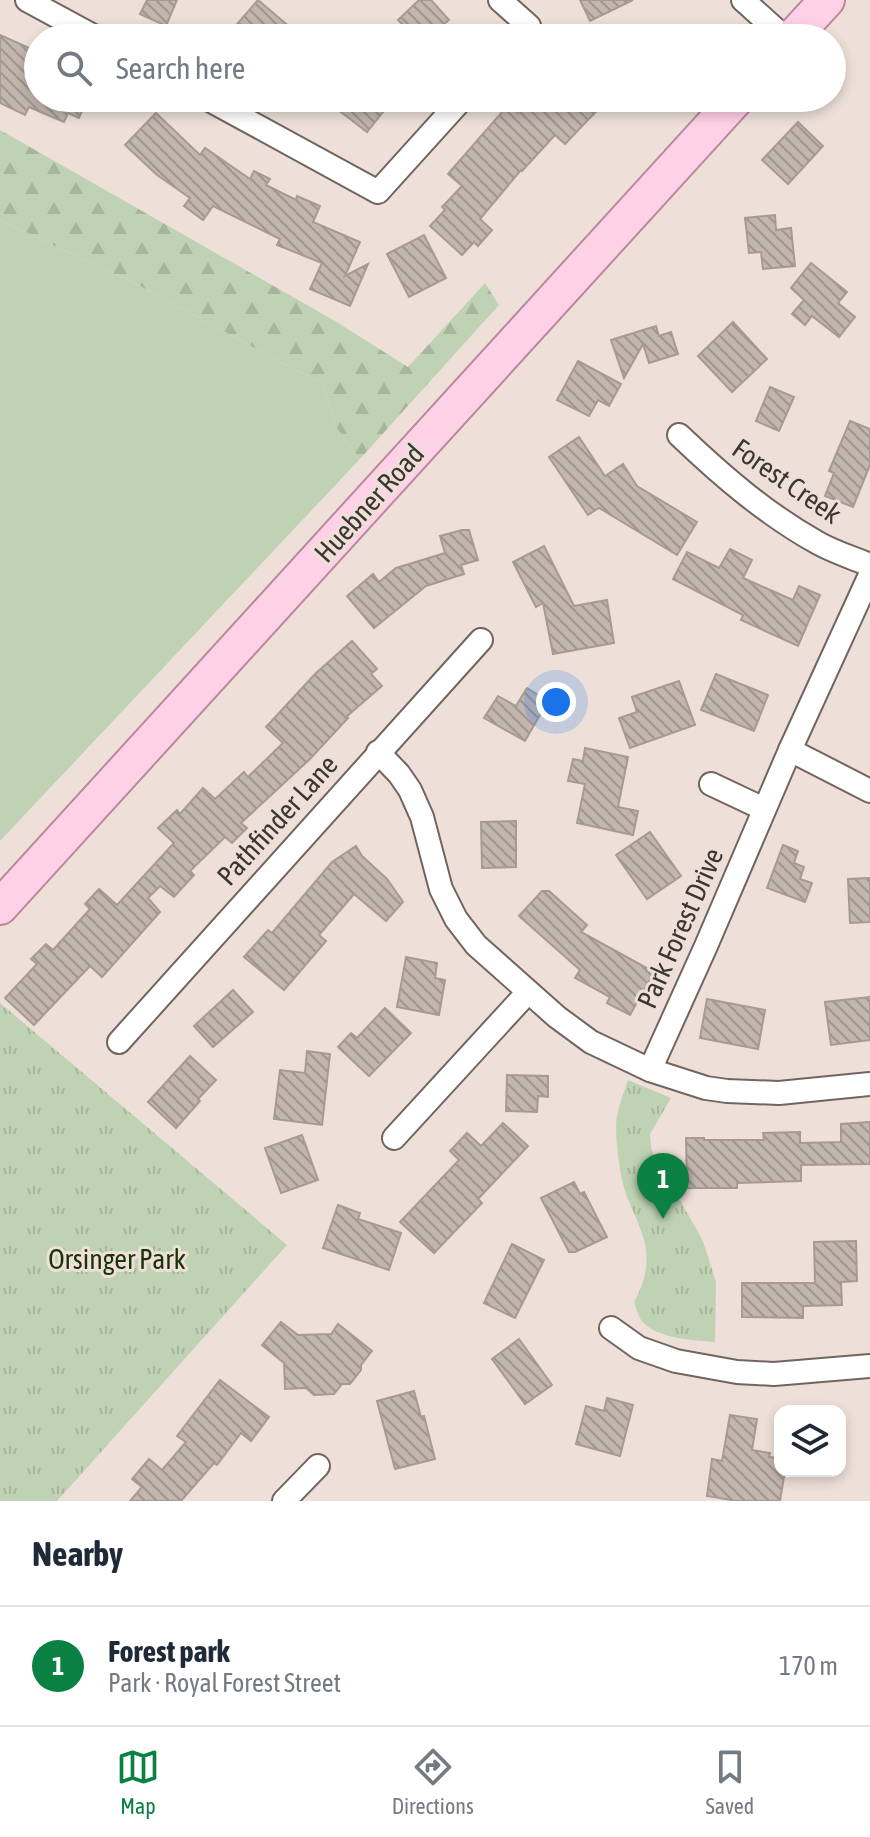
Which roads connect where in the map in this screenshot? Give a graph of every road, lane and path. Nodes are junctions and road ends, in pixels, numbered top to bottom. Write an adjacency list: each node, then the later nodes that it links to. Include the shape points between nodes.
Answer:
1 (27, 0): 5 (street)
2 (500, 0): 6 (street)
3 (743, 0): 7 (street)
4 (827, 0): 8 (main road)
5 (71, 24)
6 (517, 24)
7 (770, 24)
8 (805, 24)
9 (232, 112): 10 (street, via 378,192)
10 (450, 112)
11 (724, 112): 21 (main road, Huebner Road)
12 (679, 435): 13 (street, Forest Creek, via 769,512 820,544)
13 (870, 565)
14 (870, 575): 16 (street, Park Forest Drive)
15 (481, 640): 17 (street, Pathfinder Lane)
16 (790, 750): 19 (street); 20 (street, Park Forest Drive)
17 (378, 752): 22 (street, via 410,790 441,889 456,919 476,945); 23 (street, Pathfinder Lane)
18 (711, 784): 20 (street)
19 (870, 791)
20 (764, 809): 24 (street, Park Forest Drive)
21 (0, 907)
22 (528, 992): 24 (street, via 591,1042); 26 (street)
23 (119, 1042)
24 (650, 1070): 25 (street, via 727,1091 779,1093)
25 (870, 1084)
26 (394, 1138)
27 (611, 1328): 28 (street, via 639,1348 676,1361 737,1372)
28 (870, 1366)
29 (318, 1466): 30 (street)
30 (284, 1501)

